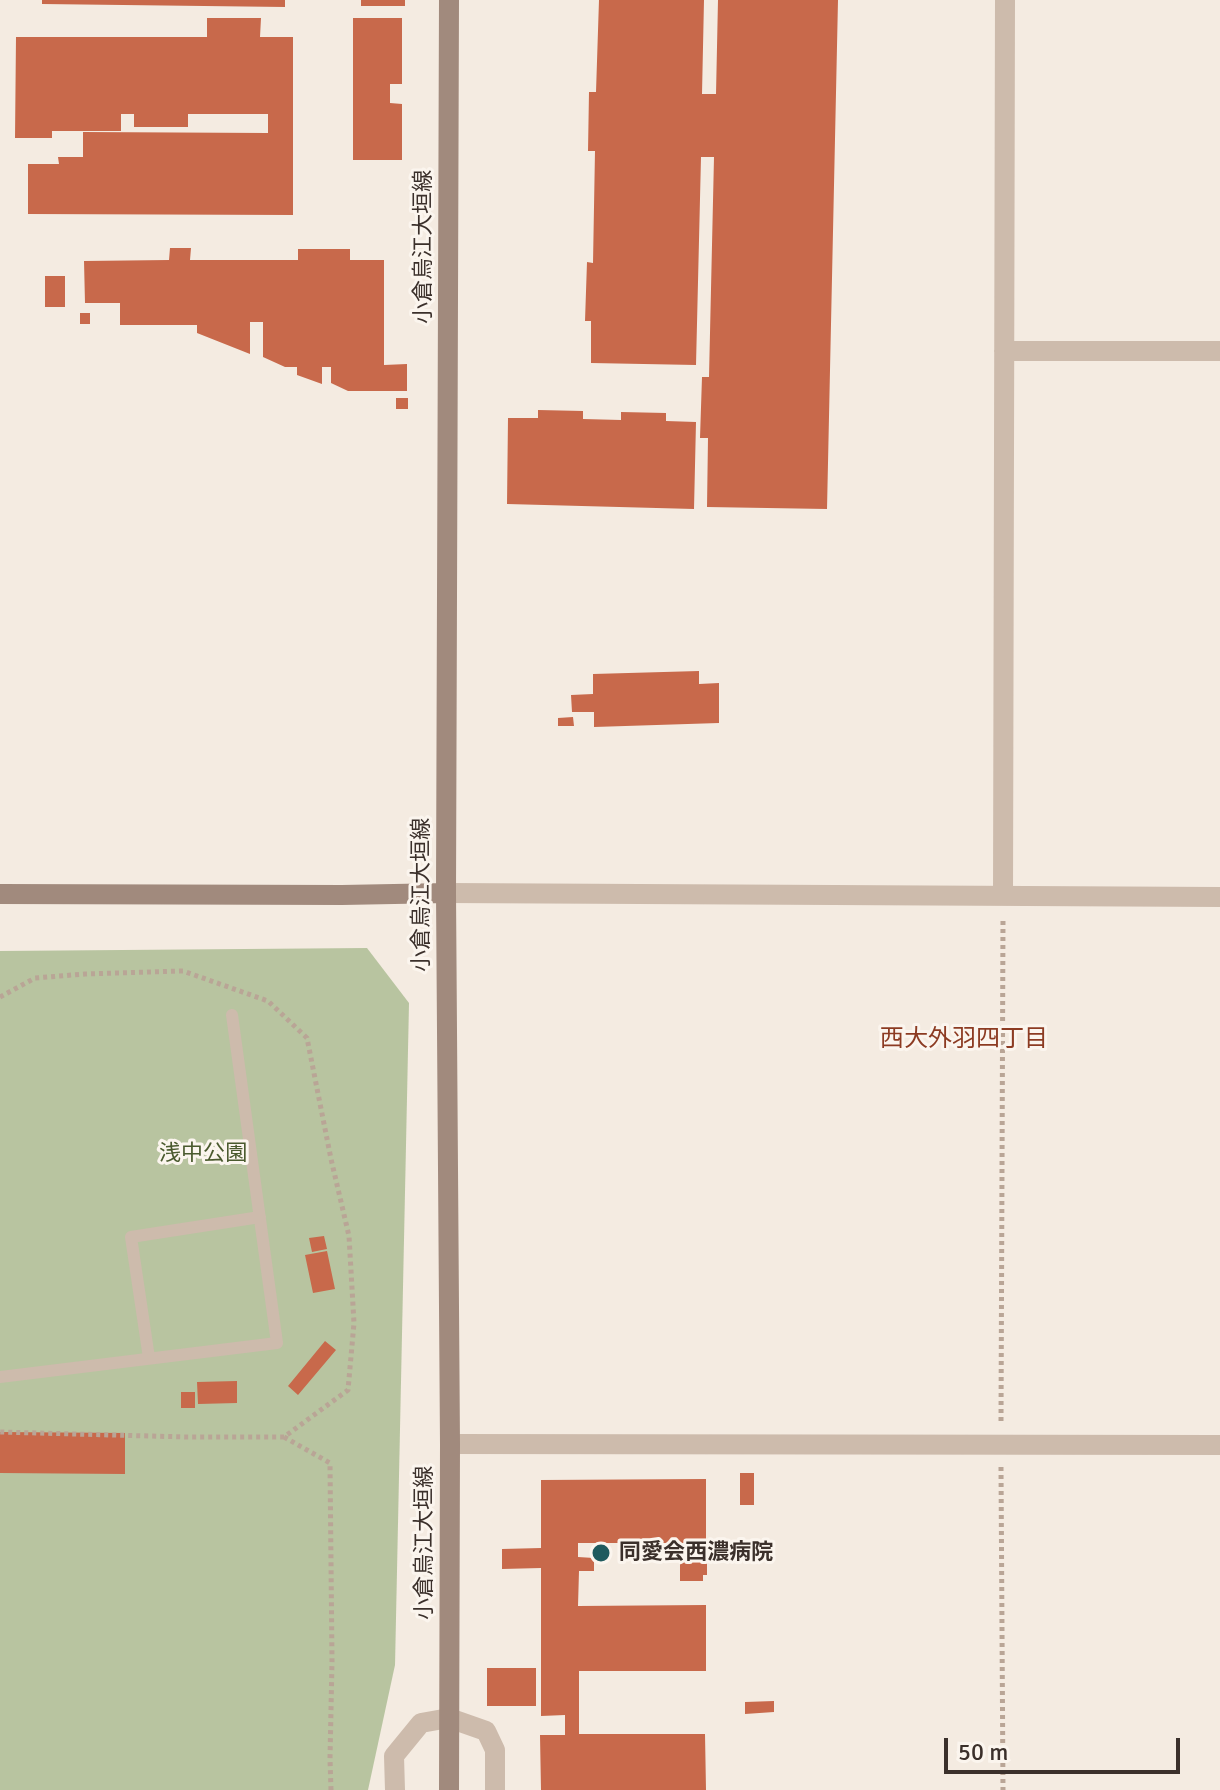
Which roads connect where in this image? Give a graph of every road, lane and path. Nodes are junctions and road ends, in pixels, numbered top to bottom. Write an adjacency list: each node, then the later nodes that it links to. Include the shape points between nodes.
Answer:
1 (449, 0): 5 (main road, 小倉烏江大垣線)
2 (1005, 0): 3 (street)
3 (1004, 351): 4 (street); 7 (street)
4 (1220, 351)
5 (446, 893): 6 (main road); 7 (street); 16 (main road, 小倉烏江大垣線)
6 (0, 894)
7 (1003, 896): 8 (street); 17 (path)
8 (1220, 897)
9 (35, 978): 10 (path)
10 (0, 997)
11 (232, 1015): 12 (lane)
12 (260, 1217): 13 (lane, via 131,1237); 13 (lane, via 277,1343)
13 (149, 1358): 14 (lane)
14 (0, 1377)
15 (284, 1437): 20 (path, via 330,1463)
16 (450, 1444): 17 (street); 19 (main road, 小倉烏江大垣線)
17 (1001, 1445): 18 (street); 24 (path)
18 (1220, 1445)
19 (449, 1718): 21 (street, via 421,1723 394,1756); 22 (main road, 小倉烏江大垣線); 23 (street, via 486,1731 495,1750)
20 (331, 1790)
21 (395, 1790)
22 (449, 1790)
23 (495, 1790)
24 (1003, 1790)

